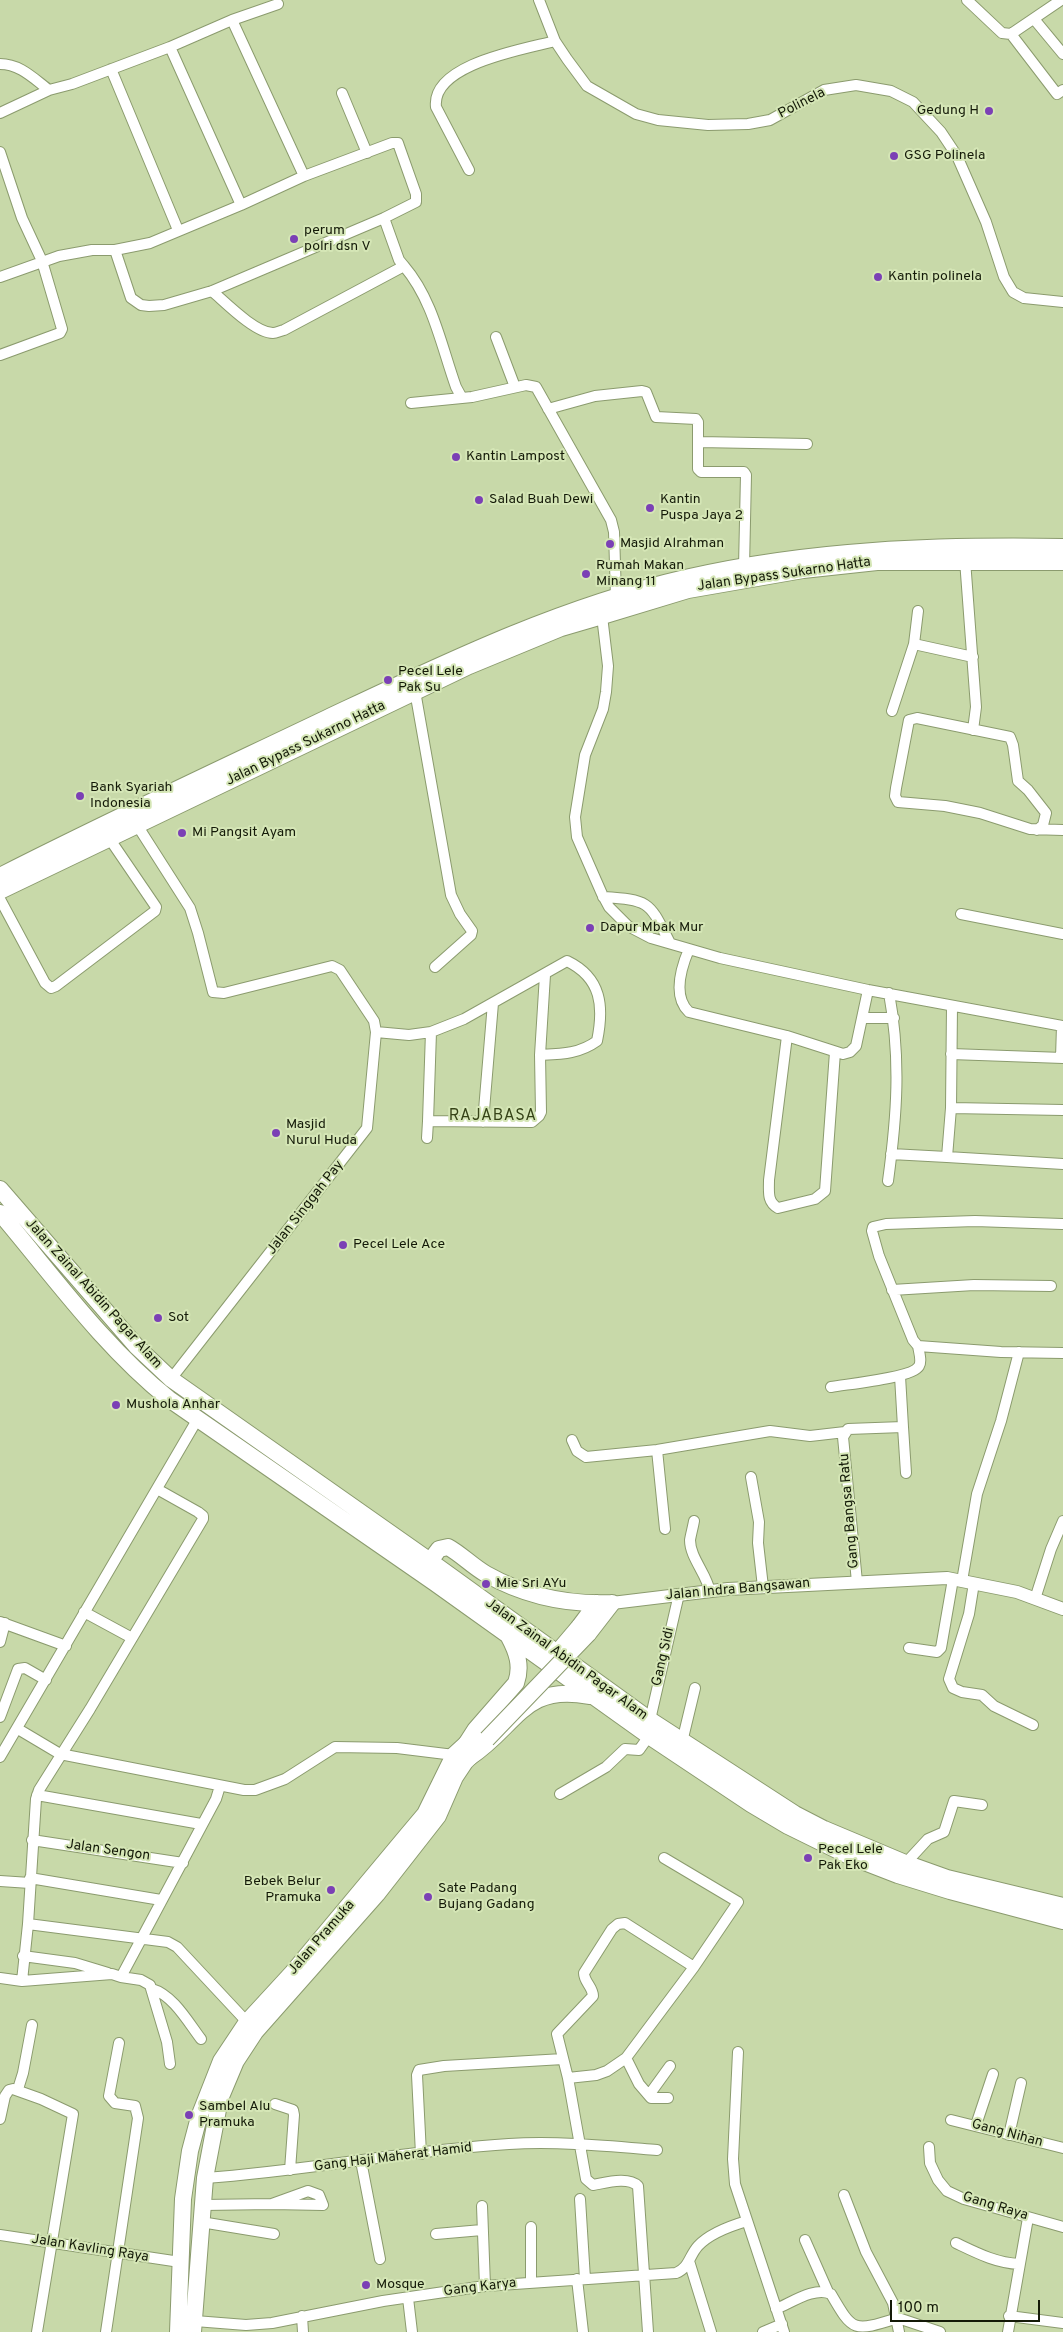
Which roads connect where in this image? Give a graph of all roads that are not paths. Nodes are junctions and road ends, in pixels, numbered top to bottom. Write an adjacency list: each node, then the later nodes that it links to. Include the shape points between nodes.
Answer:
1 (539, 0): 8 (street, Polinela)
2 (967, 0): 7 (street, via 1002,33)
3 (1061, 0): 5 (street)
4 (278, 4): 6 (street)
5 (1034, 19): 7 (street); 10 (street)
6 (232, 20): 9 (street); 20 (street)
7 (1011, 34): 14 (street, via 1057,94)
8 (555, 41): 19 (street, via 472,64 453,74 442,88 436,107); 29 (street, Polinela, via 587,86 636,114 658,120 708,125 748,124 770,120 824,90 856,85 901,96 924,112 957,156 986,222 1004,277 1013,292 1024,298)
9 (170, 47): 12 (street); 21 (street)
10 (1063, 54)
11 (0, 64): 13 (street, via 11,64 21,69)
12 (111, 69): 13 (street); 23 (street)
13 (49, 90): 16 (street)
14 (1063, 90)
15 (342, 94): 18 (street)
16 (0, 113)
17 (0, 152): 25 (street, via 22,218)
18 (367, 153): 20 (street); 22 (street, via 392,142 398,143 416,194 416,202)
19 (469, 170)
20 (304, 176): 21 (street)
21 (241, 205): 23 (street)
22 (384, 218): 26 (street, via 399,260); 28 (street)
23 (178, 230): 24 (street, via 150,243)
24 (115, 250): 25 (street, via 82,251); 28 (street, via 131,298 141,305 164,304)
25 (42, 261): 27 (street); 31 (street, via 62,331)
26 (406, 269): 28 (street, via 274,333 265,332 251,323); 33 (street, via 428,304)
27 (0, 277)
28 (212, 291)
29 (1063, 302)
30 (496, 337): 32 (street)
31 (0, 355)
32 (514, 387): 33 (street); 35 (street, via 536,387)
33 (462, 398): 34 (street)
34 (411, 404)
35 (548, 409): 36 (street, via 595,396 642,391 646,392 656,416 696,419); 42 (street, via 611,520)
36 (699, 442): 37 (street); 41 (street, via 697,466 701,472 744,472 746,475)
37 (807, 444)
38 (1063, 547): 41 (main road, Jalan Bypass Sukarno Hatta, via 967,546 876,550)
39 (965, 560): 40 (main road, Jalan Bypass Sukarno Hatta); 44 (main road, Jalan Bypass Sukarno Hatta, via 876,562 747,578 688,590); 46 (street)
40 (1063, 562)
41 (744, 567): 42 (main road, Jalan Bypass Sukarno Hatta, via 685,578)
42 (616, 597): 49 (main road, Jalan Bypass Sukarno Hatta, via 494,640)
43 (918, 610): 45 (street)
44 (602, 616): 47 (main road, Jalan Bypass Sukarno Hatta, via 561,628); 58 (street, via 608,666 606,692 585,754 575,817 578,837)
45 (914, 644): 46 (street); 48 (street)
46 (973, 658): 50 (street, via 976,707)
47 (415, 691): 49 (main road, Jalan Bypass Sukarno Hatta); 64 (street, via 451,895 472,931)
48 (892, 711)
49 (334, 722): 51 (main road, Jalan Bypass Sukarno Hatta)
50 (973, 730): 53 (street, via 1012,740 1018,781 1046,813 1043,825); 53 (street, via 917,718 909,720 896,801 980,813)
51 (310, 734): 52 (main road, Jalan Bypass Sukarno Hatta); 56 (main road, Jalan Bypass Sukarno Hatta, via 122,815)
52 (137, 825): 55 (main road, Jalan Bypass Sukarno Hatta); 73 (street, Jalan Singgah Pay, via 190,908 211,988 216,994 332,966 340,970 371,1015)
53 (1037, 830): 54 (street)
54 (1063, 830)
55 (108, 838): 57 (main road, Jalan Bypass Sukarno Hatta); 59 (street, via 156,907 155,911 56,986 51,988 45,983)
56 (0, 876)
57 (0, 891)
58 (603, 897): 62 (street, via 628,926); 62 (street, via 646,904 653,910)
59 (0, 899)
60 (961, 914): 61 (street)
61 (1063, 934)
62 (670, 943): 63 (street)
63 (689, 949): 66 (street); 75 (street, via 683,964 682,1006 689,1012)
64 (435, 967)
65 (545, 975): 68 (street); 78 (street); 78 (street, via 567,961 592,982 601,1008 600,1025 597,1041 586,1049)
66 (868, 990): 67 (street); 70 (street)
67 (889, 994): 69 (street); 71 (street)
68 (493, 1003): 74 (street); 83 (street)
69 (952, 1006): 72 (street); 77 (street)
70 (862, 1018): 71 (street); 76 (street, via 856,1046 843,1054)
71 (894, 1018): 85 (street, via 898,1074)
72 (1063, 1026): 79 (street)
73 (376, 1032): 74 (street); 98 (street, Jalan Singgah Pay, via 367,1128)
74 (430, 1032): 82 (street)
75 (787, 1036): 76 (street); 76 (street, via 769,1180 769,1199 778,1208 815,1199 825,1191)
76 (835, 1052)
77 (951, 1054): 79 (street); 80 (street)
78 (540, 1055): 83 (street, via 540,1116 532,1122)
79 (1062, 1058)
80 (951, 1108): 81 (street); 86 (street)
81 (1063, 1110)
82 (428, 1121): 83 (street); 84 (street)
83 (483, 1122)
84 (427, 1138)
85 (891, 1154): 86 (street); 88 (street)
86 (947, 1158): 87 (street)
87 (1063, 1164)
88 (888, 1181)
89 (0, 1189): 98 (main road, Jalan Zainal Abidin Pagar Alam, via 137,1347)
90 (0, 1213): 100 (main road, Jalan Zainal Abidin Pagar Alam, via 119,1354 147,1381)
91 (1062, 1224): 93 (street, via 975,1221 873,1227 879,1256)
92 (1051, 1286): 93 (street, via 974,1285)
93 (892, 1290): 94 (street)
94 (918, 1346): 95 (street); 97 (street, via 919,1368)
95 (1019, 1352): 96 (street); 112 (street, via 977,1494)
96 (1063, 1353)
97 (900, 1376): 99 (street); 101 (street)
98 (171, 1380): 111 (main road, Jalan Zainal Abidin Pagar Alam)
99 (831, 1387)
100 (197, 1420): 107 (street); 122 (main road, Jalan Zainal Abidin Pagar Alam)
101 (904, 1427): 102 (street, via 848,1429); 105 (street)
102 (844, 1436): 104 (street, via 770,1431); 113 (street, Gang Bangsa Ratu)
103 (572, 1440): 104 (street, via 577,1451 586,1457)
104 (657, 1450): 110 (street)
105 (906, 1473)
106 (751, 1477): 114 (street, via 760,1522 758,1543)
107 (157, 1489): 120 (street); 123 (street, via 203,1516)
108 (694, 1521): 115 (street, via 690,1541 692,1551 708,1580)
109 (1063, 1521): 117 (street)
110 (665, 1529)
111 (430, 1561): 118 (main road, Jalan Indra Bangsawan, via 439,1549 448,1547 487,1575 528,1593 550,1599); 134 (main road, Jalan Zainal Abidin Pagar Alam)
112 (963, 1581): 113 (street, Jalan Indra Bangsawan, via 932,1578); 117 (street, Jalan Indra Bangsawan); 126 (street, via 938,1652); 133 (street, via 969,1614 949,1679 953,1688 982,1695 994,1706)
113 (857, 1582): 114 (street, Jalan Indra Bangsawan)
114 (763, 1587): 115 (street, Jalan Indra Bangsawan)
115 (710, 1592): 116 (street, Jalan Indra Bangsawan)
116 (679, 1594): 118 (street, Jalan Indra Bangsawan); 134 (street, Gang Sidi)
117 (1035, 1598): 119 (street, Jalan Indra Bangsawan)
118 (604, 1603): 137 (main road, Jalan Pramuka, bridge, via 584,1630 530,1681 484,1735)
119 (1063, 1608)
120 (84, 1612): 123 (street); 125 (street)
121 (3, 1623): 124 (street); 125 (street)
122 (507, 1635): 128 (main road, via 518,1659); 130 (main road, Jalan Zainal Abidin Pagar Alam)
123 (132, 1638): 138 (street)
124 (0, 1642)
125 (66, 1646): 127 (street)
126 (909, 1648)
127 (46, 1680): 132 (street, via 25,1668 18,1669); 135 (street)
128 (516, 1683): 131 (main road, via 522,1680 532,1682 538,1690); 137 (main road)
129 (695, 1688): 136 (street)
130 (594, 1697): 131 (main road, via 562,1693); 134 (main road, Jalan Zainal Abidin Pagar Alam)
131 (538, 1700): 137 (main road, via 522,1710 486,1747)
132 (0, 1717)
133 (1034, 1725)
134 (649, 1728): 136 (main road, Jalan Zainal Abidin Pagar Alam); 141 (street, via 637,1752 626,1749 606,1767); 148 (main road, Jalan Zainal Abidin Pagar Alam, via 751,1804 788,1826 849,1856)
135 (18, 1729): 138 (street); 139 (street)
136 (682, 1742): 148 (main road, Jalan Zainal Abidin Pagar Alam, via 795,1814)
137 (463, 1752): 140 (street, via 344,1746 330,1748 312,1763 270,1785 249,1790); 159 (main road, Jalan Pramuka, via 438,1816 377,1894)
138 (60, 1754): 140 (street); 142 (street)
139 (0, 1757)
140 (220, 1786): 144 (street)
141 (560, 1794)
142 (37, 1795): 144 (street); 145 (street)
143 (982, 1806): 148 (street, via 954,1801 944,1832 928,1839)
144 (201, 1824): 147 (street)
145 (32, 1840): 147 (street, Jalan Sengon); 149 (street)
146 (664, 1858): 157 (street, via 738,1902)
147 (183, 1863): 151 (street)
148 (902, 1869): 152 (main road, Jalan Zainal Abidin Pagar Alam); 153 (main road, Jalan Zainal Abidin Pagar Alam, via 950,1892)
149 (30, 1880): 150 (street); 151 (street); 154 (street)
150 (0, 1881)
151 (161, 1900): 155 (street)
152 (1063, 1906)
153 (1063, 1921)
154 (28, 1924): 155 (street); 156 (street)
155 (140, 1938): 158 (street); 163 (street, via 163,1940 177,1948)
156 (24, 1956): 158 (street, via 76,1963); 161 (street)
157 (694, 1968): 168 (street); 169 (street, via 625,1923 612,1928 584,1973 593,1996 557,2034)
158 (116, 1976): 161 (street); 162 (street, via 147,1982)
159 (297, 1976): 163 (main road, Jalan Pramuka); 190 (main road, Jalan Pramuka, via 236,2061 220,2099)
160 (0, 1978): 161 (street)
161 (22, 1981)
162 (152, 1989): 165 (street, via 174,2004); 170 (street)
163 (247, 2022): 211 (main road, Jalan Pramuka, via 221,2061 199,2117 183,2199)
164 (32, 2026): 175 (street)
165 (201, 2039)
166 (119, 2043): 208 (street, via 109,2096 115,2103 135,2106 138,2113)
167 (738, 2052): 197 (street, via 733,2172)
168 (626, 2058): 173 (street, via 596,2075); 176 (street)
169 (562, 2060): 173 (street); 187 (street, via 419,2070)
170 (170, 2064)
171 (670, 2066): 176 (street)
172 (994, 2074): 181 (street)
173 (568, 2078): 183 (street)
174 (1021, 2083): 182 (street)
175 (18, 2089): 179 (street, via 7,2092); 206 (street, via 74,2114)
176 (648, 2095): 177 (street)
177 (668, 2098)
178 (275, 2104): 189 (street, via 292,2110 294,2115)
179 (0, 2119)
180 (951, 2120): 181 (street, Gang Nihan)
181 (976, 2125): 182 (street, Gang Nihan)
182 (1009, 2135): 185 (street, Gang Nihan)
183 (580, 2144): 186 (street, Gang Haji Maherat Hamid); 187 (street, Gang Haji Maherat Hamid, via 512,2144); 213 (street, via 588,2183 627,2181 638,2186)
184 (929, 2147): 196 (street, Gang Raya, via 930,2163 948,2191)
185 (1063, 2148)
186 (657, 2150)
187 (421, 2154): 188 (street, Gang Haji Maherat Hamid)
188 (361, 2161): 189 (street, Gang Haji Maherat Hamid); 209 (street)
189 (290, 2170): 190 (street, Gang Haji Maherat Hamid)
190 (205, 2178): 194 (main road, Jalan Pramuka)
191 (844, 2195): 223 (street, via 866,2252)
192 (580, 2199): 214 (street)
193 (272, 2204): 194 (street)
194 (202, 2205): 198 (main road, Jalan Pramuka)
195 (482, 2206): 201 (street)
196 (1028, 2218): 200 (street, Gang Raya); 212 (street)
197 (746, 2221): 210 (street, Gang Karya, via 704,2240); 220 (street)
198 (201, 2222): 202 (street); 215 (main road, Jalan Pramuka)
199 (531, 2227): 216 (street)
200 (1063, 2227)
201 (482, 2230): 203 (street); 217 (street)
202 (274, 2234)
203 (436, 2234)
204 (0, 2235): 206 (street, Jalan Kavling Raya)
205 (805, 2240): 218 (street)
206 (52, 2242): 208 (street, Jalan Kavling Raya); 227 (street)
207 (956, 2243): 212 (street, via 1003,2263)
208 (119, 2254): 211 (street, Jalan Kavling Raya); 228 (street)
209 (380, 2259)
210 (689, 2261): 213 (street, Gang Karya, via 681,2271); 234 (street)
211 (180, 2262): 215 (main road, Jalan Pramuka)
212 (1019, 2264): 222 (street)
213 (644, 2276): 214 (street, Gang Karya); 233 (street)
214 (581, 2279): 216 (street, Gang Karya); 232 (street)
215 (189, 2281): 225 (main road, Jalan Pramuka); 229 (main road, Jalan Pramuka)
216 (531, 2283): 217 (street, Gang Karya)
217 (485, 2286): 219 (street, Gang Karya)
218 (828, 2292): 220 (street, via 818,2291); 223 (street, via 848,2327 859,2332 876,2329)
219 (408, 2298): 221 (street, Gang Karya); 231 (street)
220 (776, 2309): 226 (street)
221 (302, 2316): 225 (street, Gang Karya, via 272,2323); 230 (street)
222 (1009, 2316): 224 (street); 238 (street)
223 (898, 2318): 236 (street); 237 (street)
224 (1063, 2323)
225 (194, 2327)
226 (783, 2328): 235 (street)
227 (37, 2332)
228 (106, 2332)
229 (178, 2332)
230 (303, 2332)
231 (412, 2332)
232 (583, 2332)
233 (648, 2332)
234 (711, 2332)
235 (763, 2332)
236 (899, 2332)
237 (940, 2332)
238 (1008, 2332)

